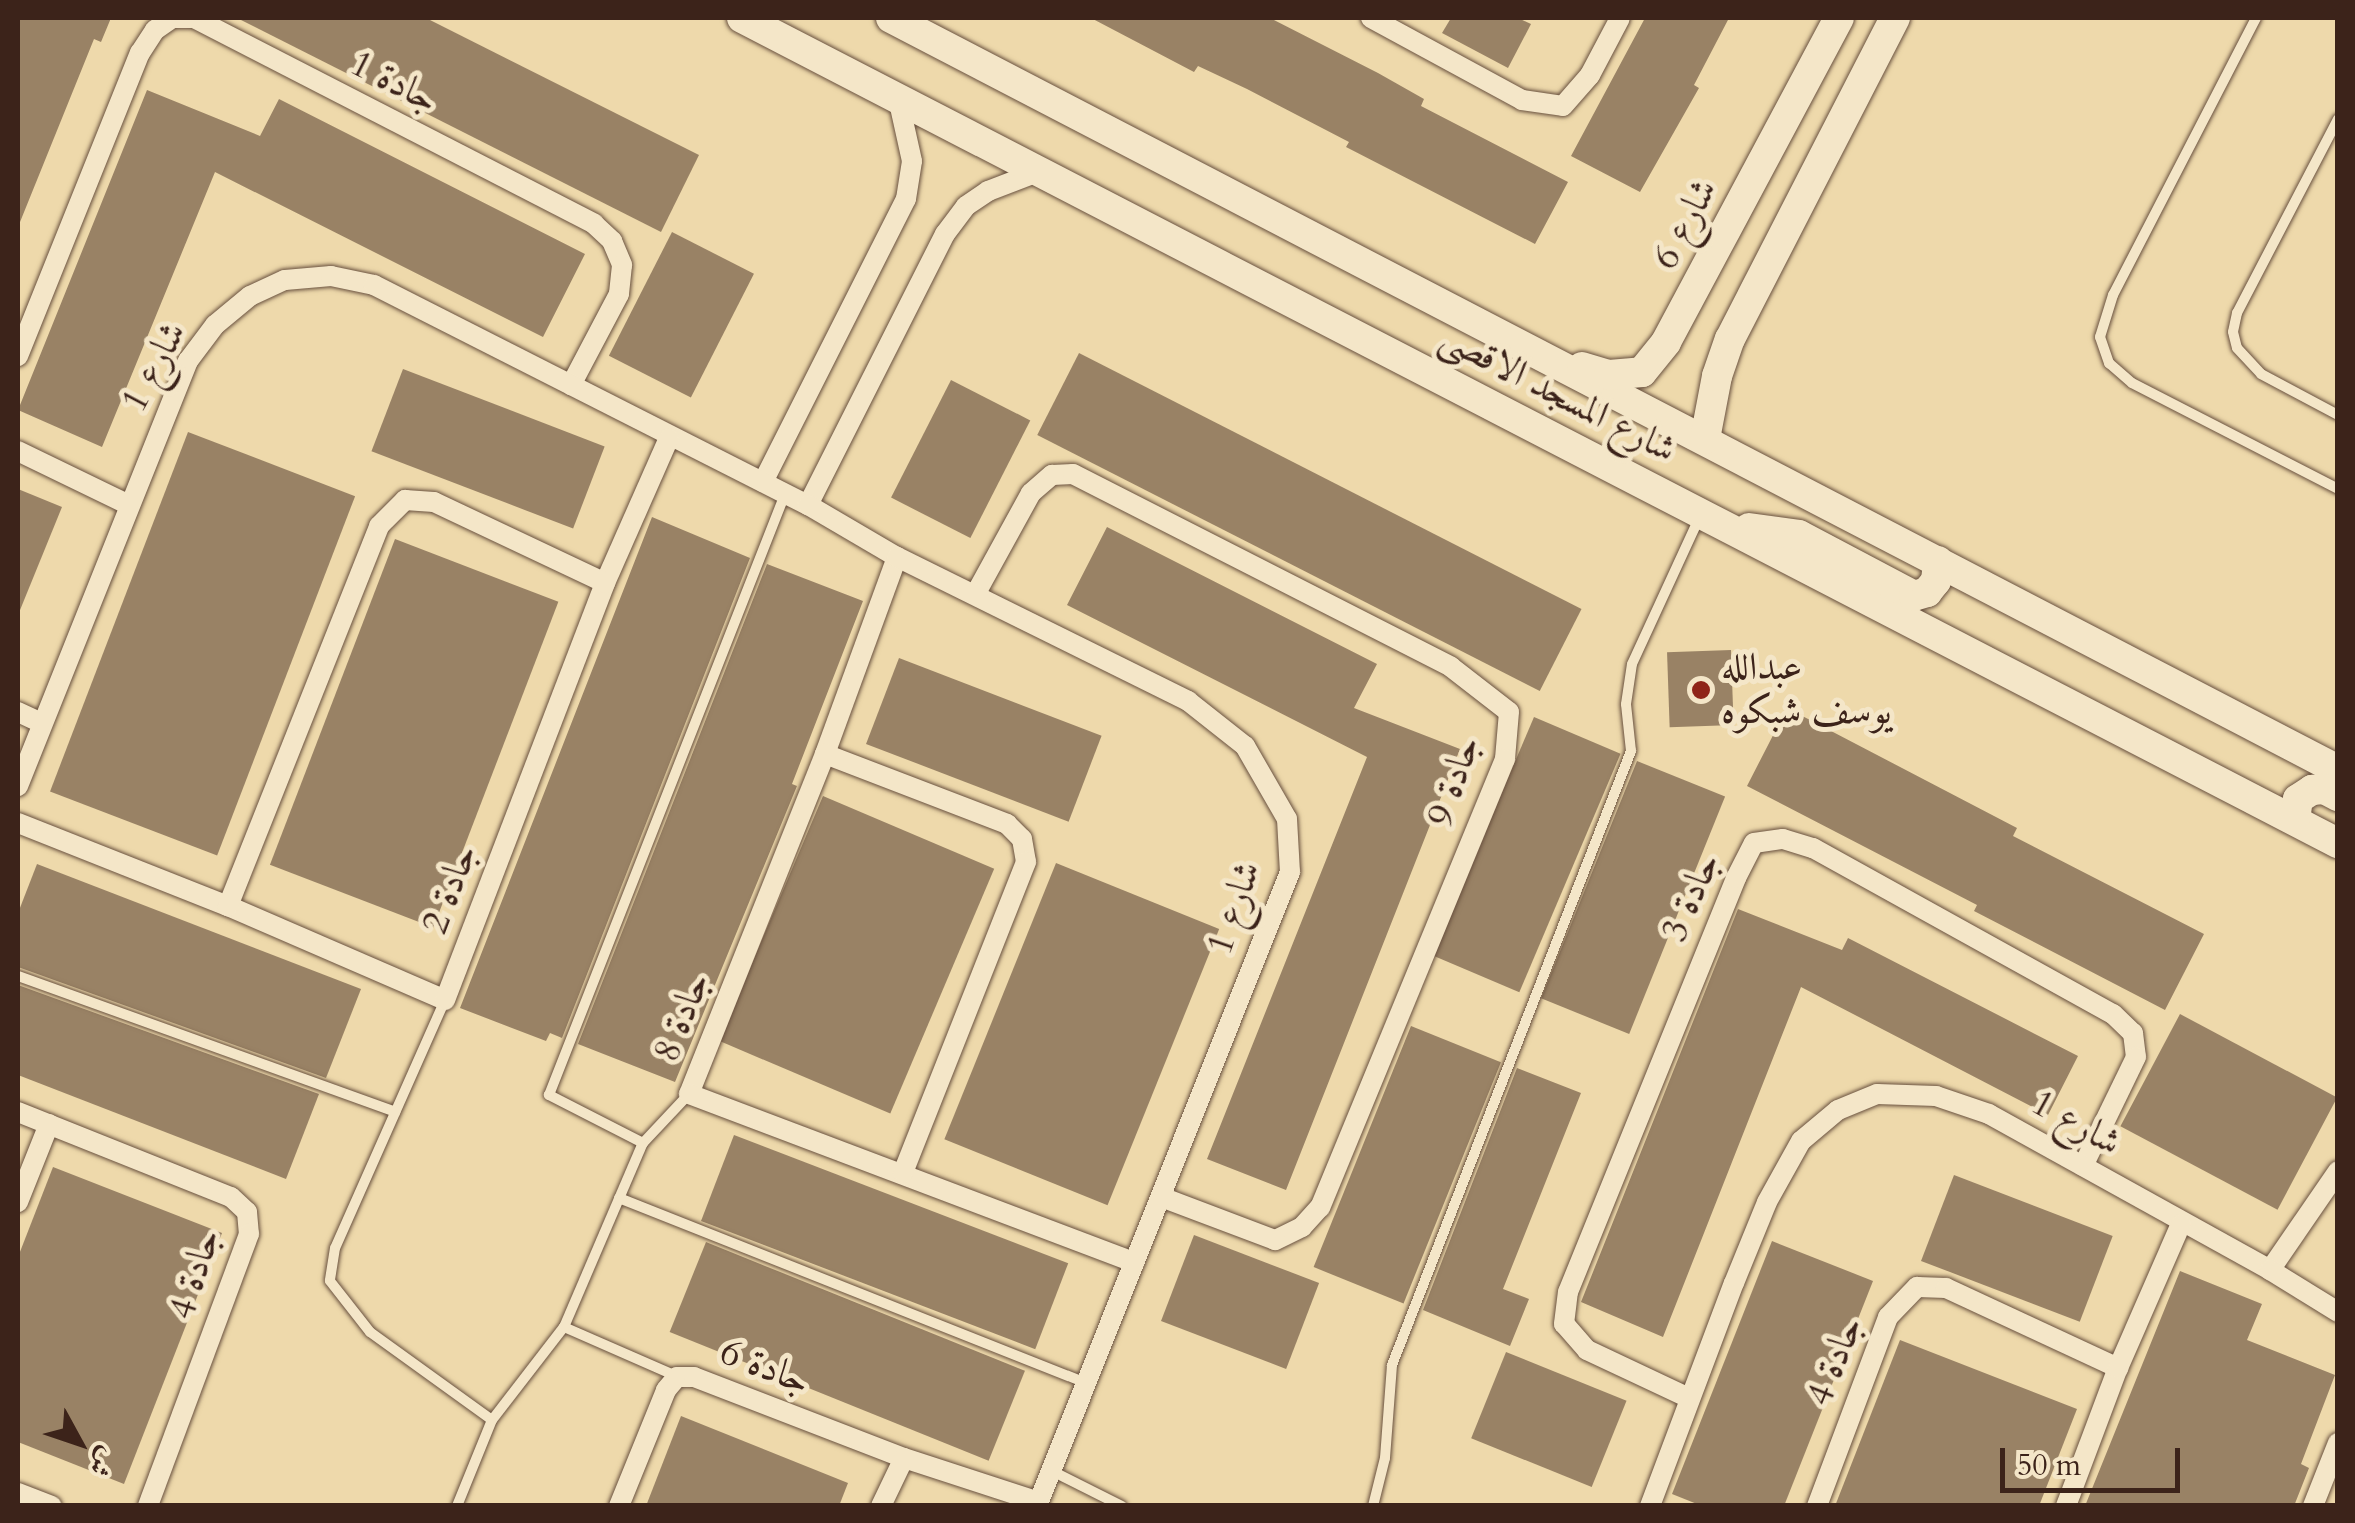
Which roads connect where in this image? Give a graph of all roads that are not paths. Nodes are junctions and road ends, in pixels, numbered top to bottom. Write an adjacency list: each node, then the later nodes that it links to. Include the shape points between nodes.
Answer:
1 (742, 18): 8 (main road, شارع المسجد الاقصى)
2 (891, 18): 14 (main road, شارع المسجد الاقصى)
3 (1371, 18): 4 (street, via 1522,100 1563,106 1590,75)
4 (1620, 18)
5 (1838, 18): 11 (main road, شارع 6)
6 (1895, 18): 12 (main road)
7 (2256, 18): 21 (lane, via 2113,295 2100,337 2109,363 2132,382)
8 (898, 98): 10 (main road, شارع المسجد الاقصى); 20 (street, via 912,160 906,199)
9 (2338, 119): 16 (lane, via 2233,332 2236,348 2262,374)
10 (1040, 171): 24 (street, via 966,206 944,234); 25 (main road, شارع المسجد الاقصى)
11 (1704, 273): 12 (main road); 14 (main road, شارع 6, via 1642,372 1609,375)
12 (1752, 295): 18 (main road, via 1717,376)
13 (18, 356): 15 (street, جادة 1, via 140,53 172,18 194,18 594,224 612,241 622,265 619,294)
14 (1542, 356): 18 (main road, شارع المسجد الاقصى)
15 (572, 385): 17 (street, شارع 1); 23 (street, شارع 1, via 374,285 331,276 285,280 250,296 188,362)
16 (2338, 414)
17 (668, 438): 20 (street, شارع 1); 28 (street, جادة 2)
18 (1705, 439): 27 (main road, شارع المسجد الاقصى)
19 (18, 451): 23 (street)
20 (764, 482): 22 (street, شارع 1)
21 (2338, 488)
22 (786, 494): 24 (street, شارع 1); 46 (lane, via 549,1095)
23 (127, 504): 31 (street, شارع 1)
24 (808, 505): 26 (street, شارع 1)
25 (1714, 519): 27 (main road, via 1799,535 1914,596 1936,582); 36 (main road, شارع المسجد الاقصى); 74 (lane, via 1632,664 1626,704 1631,751 1392,1364 1385,1458)
26 (897, 557): 29 (street, شارع 1); 32 (street, جادة 8)
27 (1938, 561): 33 (main road, شارع المسجد الاقصى)
28 (605, 583): 39 (street, via 434,502 405,500 378,526); 41 (street, جادة 2)
29 (976, 593): 50 (street, شارع 1, via 1188,701 1245,746 1287,819 1290,872); 50 (street, جادة 9, via 1031,493 1052,475 1073,474 1451,667 1509,712 1505,759 1320,1207 1302,1227 1275,1240)
30 (18, 712): 31 (street)
31 (42, 723): 34 (street, شارع 1)
32 (825, 754): 42 (street, جادة 8); 49 (street, via 1006,824 1022,839 1026,862)
33 (2338, 770)
34 (18, 786)
35 (2338, 796): 36 (main road, via 2312,790 2298,800)
36 (2295, 820): 38 (main road, شارع المسجد الاقصى)
37 (18, 823): 39 (street)
38 (2338, 843)
39 (228, 906): 41 (street)
40 (18, 976): 44 (lane)
41 (445, 1000): 44 (lane)
42 (689, 1094): 46 (lane); 49 (street, جادة 8)
43 (18, 1112): 45 (street, جادة 4)
44 (395, 1112): 62 (lane, via 335,1248 330,1281 370,1332)
45 (49, 1124): 52 (street); 69 (street, جادة 4, via 232,1197 247,1212 249,1234)
46 (643, 1143): 51 (lane)
47 (2083, 1166): 53 (street, شارع 1); 61 (street, شارع 1, via 1989,1114 1936,1096 1877,1094 1838,1110 1800,1141 1767,1202); 61 (street, جادة 3, via 2136,1056 2133,1033 2113,1014 1813,848 1783,838 1754,843 1588,1240 1564,1324 1587,1350)
48 (2338, 1172): 55 (street)
49 (903, 1174): 54 (street, جادة 8)
50 (1162, 1197): 54 (street, شارع 1)
51 (619, 1198): 57 (lane); 60 (lane)
52 (18, 1202)
53 (2181, 1224): 55 (street, شارع 1); 58 (street)
54 (1134, 1262): 60 (street, شارع 1)
55 (2270, 1270): 56 (street, شارع 1)
56 (2338, 1312)
57 (564, 1327): 59 (lane); 62 (lane)
58 (2118, 1368): 76 (street, جادة 4, via 1946,1288 1917,1286 1888,1317); 77 (street)
59 (677, 1377): 64 (street, جادة 6, via 694,1377); 71 (street, جادة 6)
60 (1086, 1383): 65 (street, شارع 1)
61 (1689, 1398): 75 (street, شارع 1)
62 (492, 1420): 70 (lane)
63 (2338, 1443): 78 (street)
64 (904, 1458): 67 (street, جادة 6); 72 (street)
65 (1051, 1470): 67 (street, شارع 1); 73 (lane)
66 (18, 1493): 68 (street)
67 (1038, 1504)
68 (52, 1506)
69 (148, 1506)
70 (456, 1506)
71 (619, 1506)
72 (881, 1506)
73 (1122, 1506)
74 (1373, 1506)
75 (1650, 1506)
76 (1817, 1506)
77 (2066, 1506)
78 (2313, 1506)

